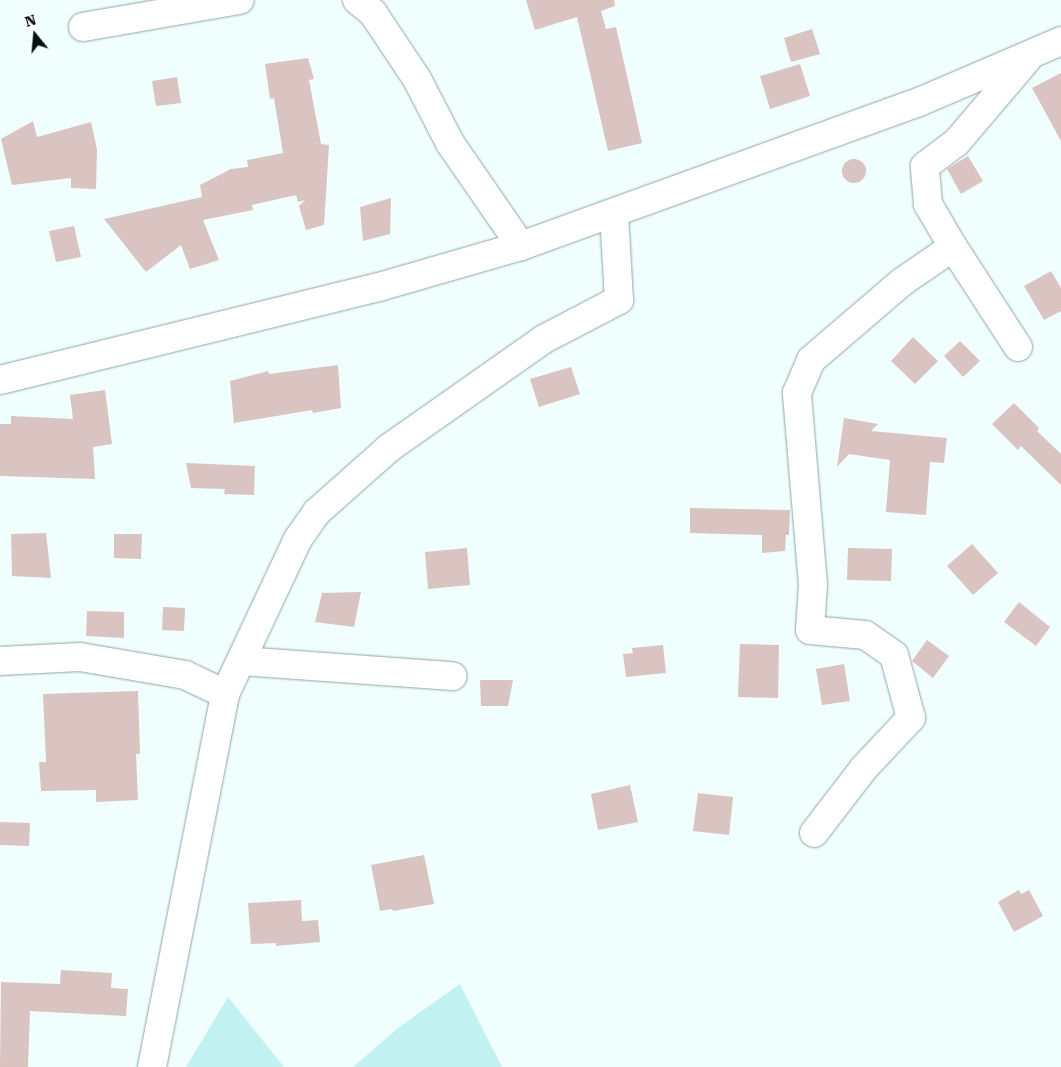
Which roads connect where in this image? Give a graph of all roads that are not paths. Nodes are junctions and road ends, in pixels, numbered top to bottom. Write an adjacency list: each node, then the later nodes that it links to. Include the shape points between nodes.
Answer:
1 (240, 0): 3 (street)
2 (370, 4): 7 (street, via 417,79 450,143)
3 (83, 28)
4 (1061, 40): 5 (street)
5 (1032, 53): 6 (street, via 919,102); 8 (street, via 956,143 926,166 928,204)
6 (614, 213): 7 (street); 11 (street, via 619,300 544,340 388,448 317,512 298,539)
7 (521, 246): 10 (street, via 379,287)
8 (953, 247): 9 (street); 15 (street, via 902,282 811,360 797,393 813,586 810,630 865,635 894,655 911,718 864,768)
9 (1018, 347)
10 (0, 380)
11 (241, 660): 13 (street); 14 (street)
12 (0, 662): 14 (street, via 80,657 185,675)
13 (452, 676)
14 (225, 694): 16 (street)
15 (814, 833)
16 (152, 1067)

